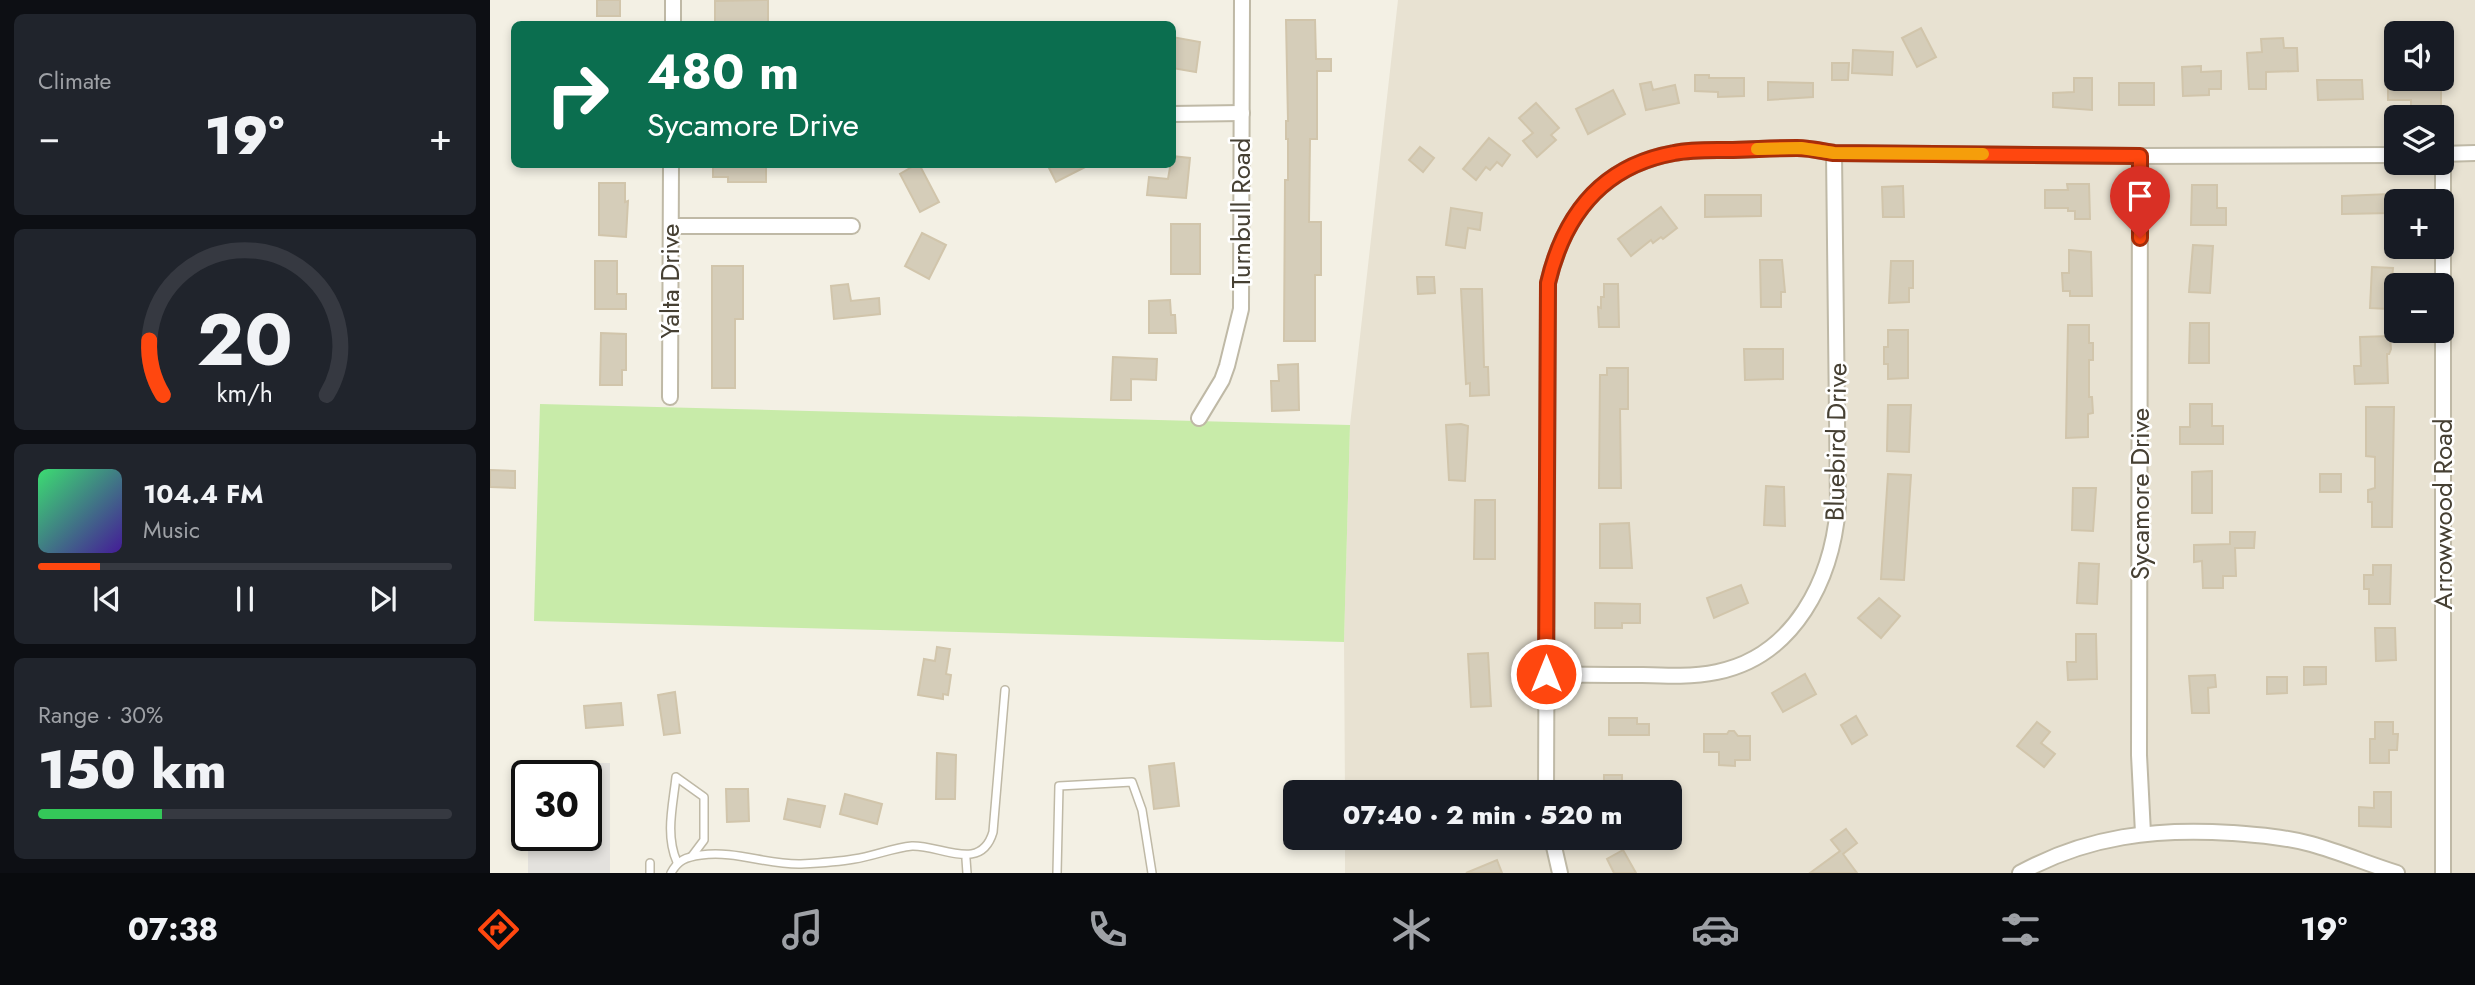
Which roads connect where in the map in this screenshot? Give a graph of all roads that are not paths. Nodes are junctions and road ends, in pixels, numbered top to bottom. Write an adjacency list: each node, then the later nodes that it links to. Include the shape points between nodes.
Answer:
1 (673, 0): 3 (street)
2 (1242, 0): 4 (street, Turnbull Road)
3 (673, 21)
4 (1242, 113): 5 (street); 16 (street, Turnbull Road, via 1241,309 1222,380)
5 (1176, 114)
6 (1834, 153): 10 (street); 17 (street, via 1801,148 1693,150 1651,159 1593,192 1564,233 1548,283); 17 (street, Bluebird Drive, via 1838,507 1832,548 1816,593 1787,635 1741,665 1719,672 1684,676)
7 (2475, 153): 8 (street)
8 (2454, 154)
9 (2384, 155): 10 (street)
10 (2140, 156): 20 (street, Sycamore Drive, via 2139,755)
11 (671, 168): 13 (street, Yalta Drive)
12 (2442, 175): 34 (street, Arrowwood Road)
13 (671, 226): 14 (street); 15 (street, Yalta Drive)
14 (852, 226)
15 (670, 397)
16 (1199, 418)
17 (1546, 674): 19 (street)
18 (1005, 690): 23 (lane, via 993,832 987,846)
19 (1546, 780)
20 (2143, 833): 32 (street, via 2065,852); 33 (street, via 2201,831 2284,838)
21 (1555, 850): 31 (street)
22 (692, 856): 23 (lane, via 717,853 801,864 915,846); 24 (lane); 24 (lane, via 704,840 704,797 676,777 670,828)
23 (966, 859): 28 (lane)
24 (677, 862): 27 (lane)
25 (650, 863): 26 (lane)
26 (650, 873)
27 (671, 873)
28 (967, 873)
29 (1057, 873): 30 (lane, via 1059,786 1132,782 1142,810)
30 (1152, 873)
31 (1560, 873)
32 (2020, 873)
33 (2397, 873)
34 (2443, 873)

